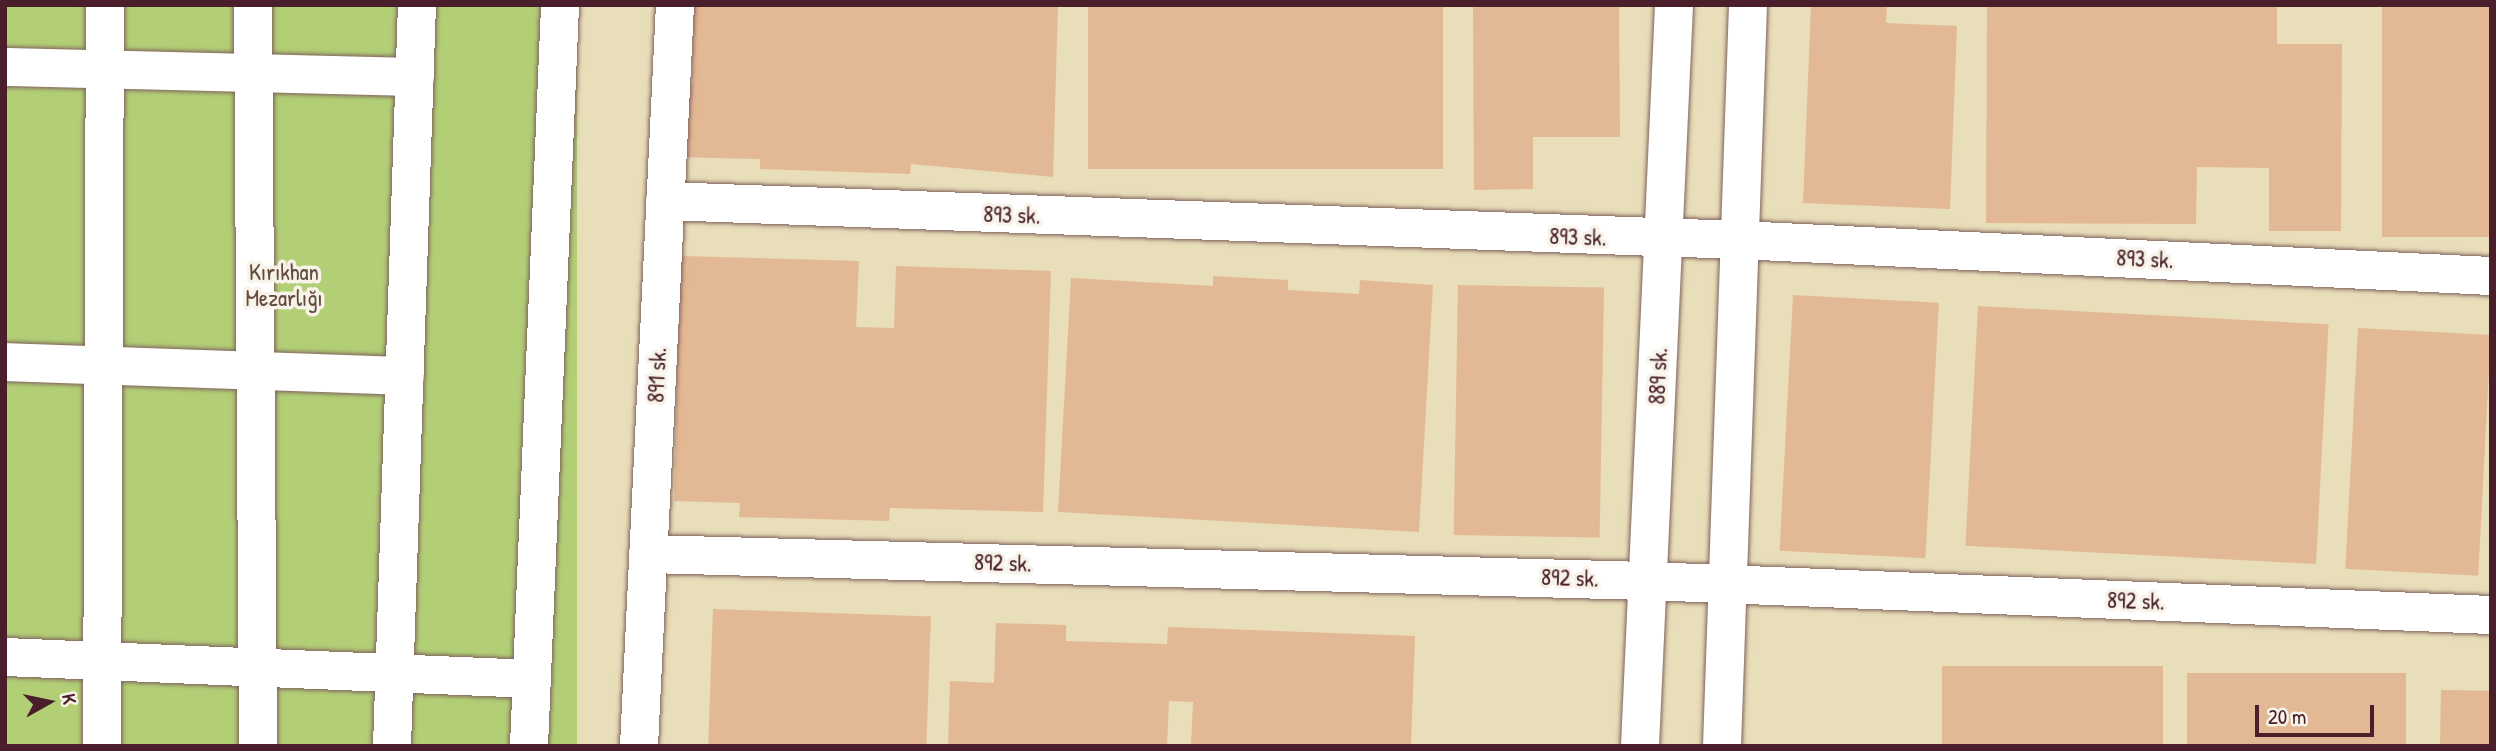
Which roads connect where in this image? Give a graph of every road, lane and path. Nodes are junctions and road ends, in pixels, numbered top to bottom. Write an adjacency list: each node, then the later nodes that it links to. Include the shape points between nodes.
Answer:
1 (106, 5): 9 (lane)
2 (253, 5): 10 (lane)
3 (417, 5): 11 (lane)
4 (560, 5): 28 (lane)
5 (675, 5): 12 (lane, 891 sk.)
6 (1674, 5): 13 (lane, 889 sk.)
7 (1748, 5): 14 (lane)
8 (5, 67): 9 (lane)
9 (105, 69): 10 (lane); 17 (lane)
10 (253, 73): 11 (lane); 18 (lane)
11 (415, 77): 19 (lane)
12 (665, 201): 13 (lane, 893 sk.); 20 (lane, 891 sk.)
13 (1664, 240): 14 (lane, 893 sk.); 21 (lane, 889 sk.)
14 (1740, 240): 15 (lane, 893 sk.); 22 (lane)
15 (2491, 276)
16 (5, 362): 17 (lane)
17 (104, 365): 18 (lane); 25 (lane)
18 (255, 371): 19 (lane); 26 (lane)
19 (405, 376): 27 (lane)
20 (648, 554): 21 (lane, 892 sk.); 33 (lane, 891 sk.)
21 (1648, 580): 22 (lane, 892 sk.); 34 (lane, 889 sk.)
22 (1727, 585): 23 (lane, 892 sk.); 35 (lane)
23 (2491, 615)
24 (5, 657): 25 (lane)
25 (103, 661): 26 (lane); 29 (lane)
26 (257, 666): 27 (lane); 30 (lane)
27 (396, 672): 28 (lane); 31 (lane)
28 (532, 679): 32 (lane)
29 (102, 746)
30 (258, 746)
31 (392, 746)
32 (529, 746)
33 (639, 746)
34 (1640, 746)
35 (1721, 746)

